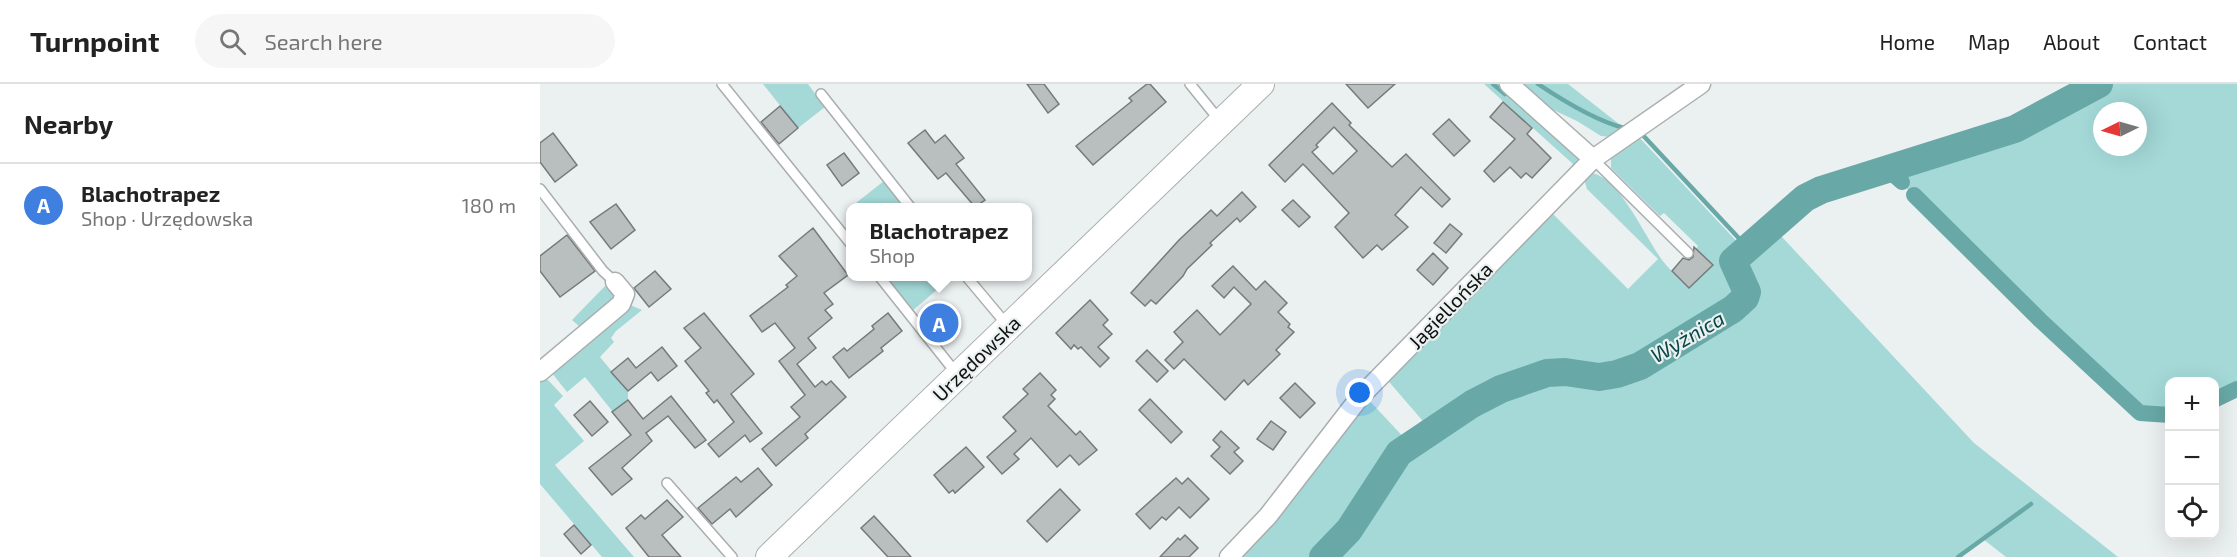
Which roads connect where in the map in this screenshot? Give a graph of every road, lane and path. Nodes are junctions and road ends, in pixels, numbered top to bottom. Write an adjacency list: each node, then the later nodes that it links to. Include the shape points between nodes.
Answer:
1 (722, 84): 11 (lane)
2 (1190, 84): 7 (lane)
3 (1261, 84): 7 (street, Urzędowska)
4 (1509, 84): 8 (street)
5 (1701, 84): 8 (street, Jagiellońska)
6 (822, 94): 10 (lane)
7 (1221, 122): 16 (street, Urzędowska)
8 (1593, 159): 12 (lane); 22 (street, Jagiellońska, via 1360,397 1269,516)
9 (540, 189): 15 (lane)
10 (908, 203)
11 (846, 238)
12 (1688, 253)
13 (883, 281): 18 (lane)
14 (970, 281): 16 (lane)
15 (620, 290): 17 (street, via 621,304)
16 (1008, 327): 18 (street, Urzędowska)
17 (540, 372)
18 (958, 375): 21 (street, Urzędowska)
19 (667, 483): 20 (lane)
20 (732, 557)
21 (769, 557)
22 (1229, 557)

